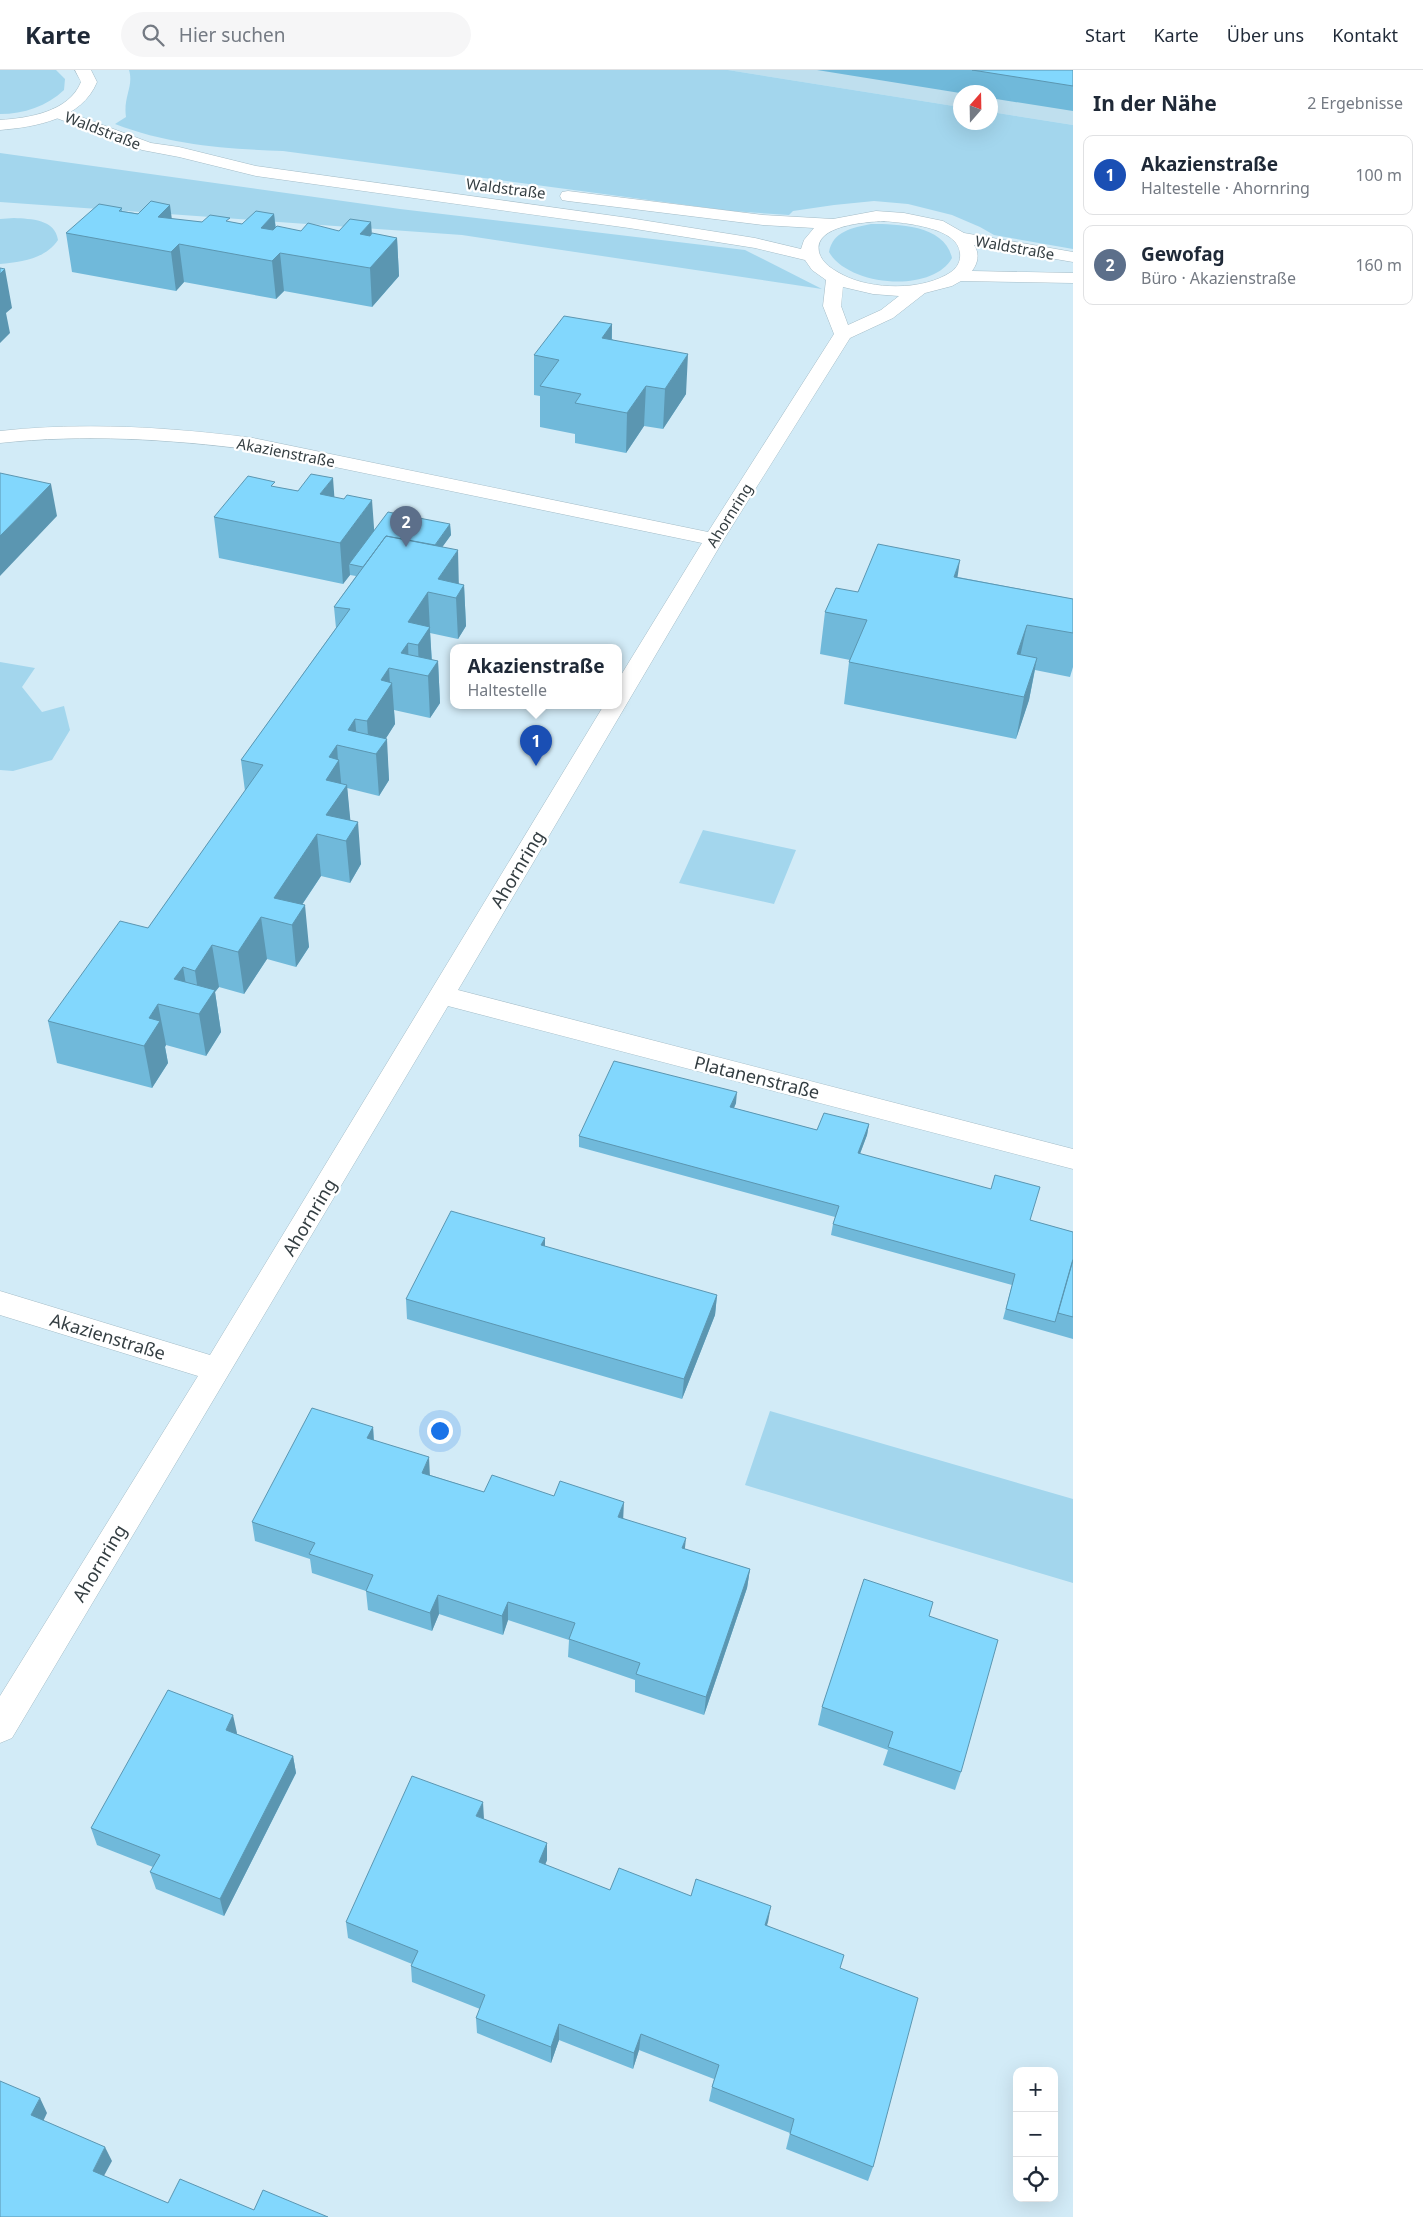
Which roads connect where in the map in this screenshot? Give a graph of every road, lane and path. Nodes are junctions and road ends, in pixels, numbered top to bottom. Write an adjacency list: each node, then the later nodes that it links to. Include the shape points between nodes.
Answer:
1 (82, 70): 2 (street, Waldstraße, via 89,82 82,98)
2 (57, 113): 3 (street, Waldstraße, via 36,120); 4 (street, Waldstraße, via 130,142)
3 (0, 125)
4 (179, 152): 5 (street, Waldstraße, via 264,157); 9 (street, Waldstraße, via 256,171 629,223)
5 (352, 168)
6 (548, 193): 7 (street, Waldstraße, via 763,220)
7 (833, 224): 8 (street, Waldstraße, via 875,216 913,218); 9 (street, Waldstraße, via 818,233 810,244)
8 (958, 237): 10 (street, Waldstraße); 11 (street, Waldstraße, via 971,256)
9 (811, 256): 12 (street, Waldstraße, via 819,268)
10 (1073, 257)
11 (960, 276): 13 (street, Waldstraße); 14 (street, Waldstraße)
12 (834, 277): 14 (street, Waldstraße, via 874,289); 15 (street, via 832,306)
13 (1073, 278)
14 (919, 290): 15 (street, via 887,314)
15 (843, 334): 17 (street, Ahornring)
16 (0, 437): 17 (street, Akazienstraße, via 108,430 176,434 253,444)
17 (714, 539): 18 (street, Ahornring)
18 (622, 691)
19 (613, 709): 20 (street, Ahornring)
20 (441, 995): 21 (street, Platanenstraße); 23 (street, Ahornring)
21 (1073, 1159)
22 (0, 1303): 23 (street, Akazienstraße)
23 (216, 1369): 24 (street, Ahornring)
24 (0, 1727)

